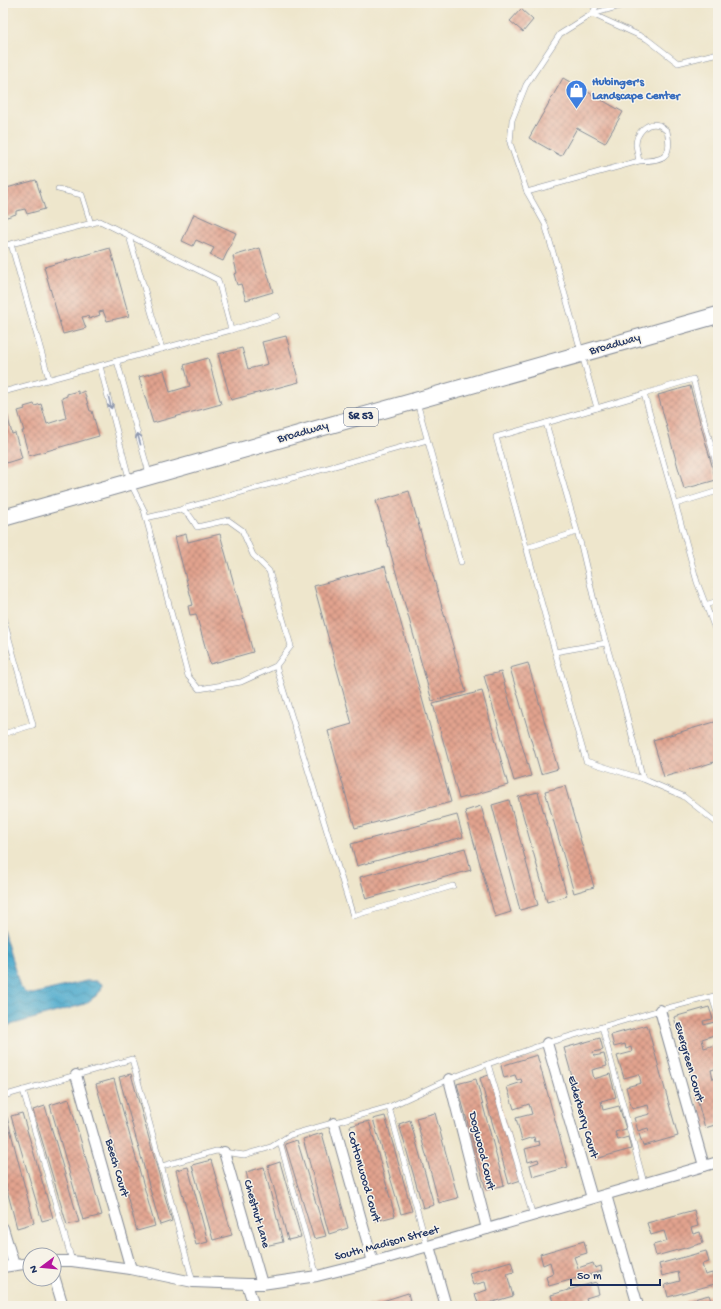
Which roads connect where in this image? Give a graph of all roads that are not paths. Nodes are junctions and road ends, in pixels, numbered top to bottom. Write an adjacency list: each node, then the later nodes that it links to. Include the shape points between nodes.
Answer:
1 (598, 3): 3 (lane)
2 (631, 3): 3 (lane)
3 (592, 14): 4 (lane, via 647,39 678,63); 7 (lane, via 560,34 526,85 512,120 510,143)
4 (718, 53)
5 (639, 161): 5 (lane, via 653,161 664,156 669,150 666,131 659,125 643,128 639,135 636,145); 7 (lane)
6 (58, 189): 8 (lane, via 82,195)
7 (527, 192): 16 (lane, via 545,224)
8 (91, 224): 9 (lane, via 100,221); 10 (lane)
9 (129, 236): 14 (lane, via 218,280); 15 (lane)
10 (11, 244): 11 (lane); 19 (lane)
11 (3, 246)
12 (718, 315): 16 (main road, Broadway / SR 53)
13 (277, 316): 14 (lane)
14 (231, 330): 15 (lane)
15 (162, 349): 17 (lane)
16 (581, 354): 22 (main road, Broadway / SR 53); 23 (lane)
17 (118, 361): 18 (lane); 27 (lane, one-way to 17)
18 (100, 366): 19 (lane); 28 (lane, one-way to 28)
19 (49, 379): 20 (lane)
20 (3, 392)
21 (644, 394): 23 (lane); 26 (lane, via 693,379); 30 (lane)
22 (416, 401): 25 (lane); 27 (main road, Broadway / SR 53)
23 (597, 408): 24 (lane)
24 (546, 423): 34 (lane); 35 (lane, via 496,437)
25 (427, 440): 31 (lane); 36 (lane)
26 (718, 471)
27 (150, 476): 28 (main road, Broadway / SR 53)
28 (130, 482): 32 (main road, Broadway / SR 53); 33 (lane)
29 (718, 491): 30 (lane)
30 (676, 504): 38 (lane, via 696,582)
31 (180, 510): 33 (lane); 43 (lane, via 188,513 197,527 228,520 242,530 253,555 269,571 291,646)
32 (3, 518)
33 (146, 518): 43 (lane, via 188,676 199,689 241,682)
34 (577, 532): 35 (lane); 41 (lane)
35 (526, 548): 42 (lane)
36 (461, 562)
37 (718, 601): 38 (lane)
38 (705, 605): 40 (lane)
39 (3, 617): 44 (lane, via 33,726)
40 (718, 637)
41 (606, 643): 42 (lane); 45 (lane)
42 (555, 652): 45 (lane, via 586,761)
43 (276, 666): 47 (lane, via 353,916)
44 (3, 734)
45 (643, 779): 46 (lane, via 683,796)
46 (718, 824)
47 (453, 886)
48 (715, 996): 49 (lane); 50 (lane)
49 (660, 1010): 51 (lane); 64 (street, Evergreen Court)
50 (718, 1016)
51 (602, 1027): 52 (lane); 65 (lane)
52 (547, 1043): 53 (lane); 67 (street, Elderberry Court)
53 (488, 1064): 55 (lane); 68 (lane)
54 (76, 1075): 56 (lane); 63 (lane, via 132,1059); 78 (street, Beech Court)
55 (449, 1079): 58 (lane); 70 (street, Dogwood Court)
56 (23, 1090): 57 (lane); 73 (lane)
57 (3, 1096)
58 (389, 1107): 59 (lane); 71 (lane)
59 (334, 1123): 60 (lane, via 290,1135); 74 (street, Cottonwood Court)
60 (280, 1142): 61 (lane, via 244,1155); 79 (lane)
61 (224, 1152): 63 (lane, via 216,1151); 82 (street, Chestnut Lane)
62 (718, 1162): 64 (street, South Madison Street)
63 (162, 1166): 80 (lane)
64 (704, 1166): 65 (street, South Madison Street)
65 (644, 1184): 66 (street, South Madison Street)
66 (606, 1195): 67 (street, South Madison Street); 87 (street)
67 (592, 1198): 68 (street, South Madison Street)
68 (533, 1216): 70 (street, South Madison Street)
69 (3, 1228): 76 (street)
70 (487, 1229): 71 (street, South Madison Street)
71 (428, 1246): 74 (street, South Madison Street); 86 (street)
72 (62, 1261): 73 (street, South Madison Street)
73 (72, 1261): 78 (street, South Madison Street)
74 (373, 1262): 79 (street, South Madison Street)
75 (22, 1264): 76 (street)
76 (14, 1265): 77 (street)
77 (3, 1267)
78 (131, 1269): 80 (street, South Madison Street)
79 (317, 1276): 82 (street, South Madison Street)
80 (193, 1282): 81 (street, South Madison Street)
81 (247, 1284): 82 (street, South Madison Street); 85 (street)
82 (262, 1284)
83 (57, 1287): 84 (street)
84 (62, 1306)
85 (254, 1306)
86 (446, 1306)
87 (638, 1306)

